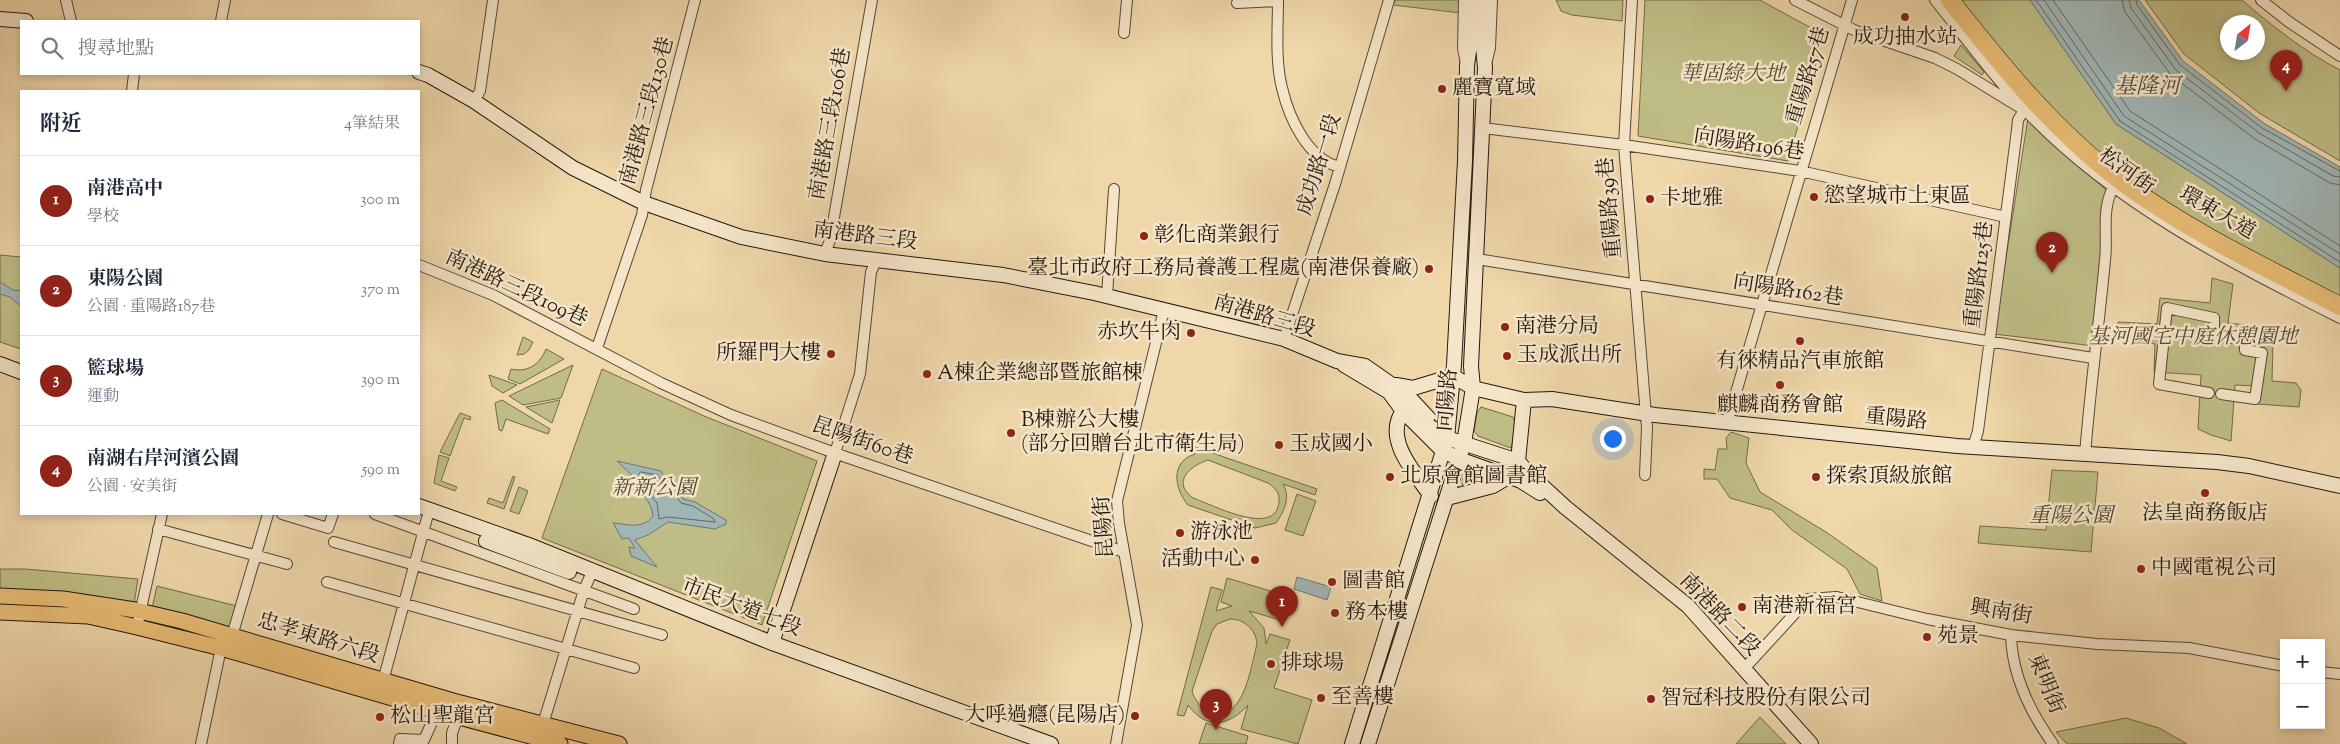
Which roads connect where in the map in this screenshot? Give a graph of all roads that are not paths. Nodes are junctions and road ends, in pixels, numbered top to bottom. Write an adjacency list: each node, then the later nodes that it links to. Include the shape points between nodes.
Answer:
1 (66, 0): 21 (street)
2 (225, 0): 22 (street)
3 (493, 0): 33 (street, via 480,91)
4 (695, 0): 41 (street, 南港路三段130巷)
5 (872, 0): 43 (street, 南港路三段106巷)
6 (1127, 0): 25 (street)
7 (1389, 0): 37 (street, 成功路一段)
8 (1464, 0): 28 (street, via 1463,48)
9 (1472, 0): 26 (main road)
10 (1485, 0): 26 (main road)
11 (1492, 0): 29 (street, via 1490,48)
12 (1632, 0): 36 (street, 重陽路39巷)
13 (1795, 0): 24 (street)
14 (1852, 0): 24 (street, 重陽路57巷)
15 (1935, 0): 34 (street, 松河街)
16 (1950, 0): 49 (highway, 環東大道, via 2035,102 2124,183 2200,232)
17 (2261, 0): 27 (street)
18 (1278, 1): 19 (street); 37 (street, via 1280,69 1289,108 1306,145 1327,164)
19 (1237, 2)
20 (0, 19): 23 (main road)
21 (71, 20)
22 (220, 20)
23 (20, 21)
24 (1845, 26): 34 (street, via 1935,58); 38 (street, 重陽路57巷)
25 (1124, 33)
26 (1476, 45): 28 (main road, 向陽路); 29 (main road, 向陽路)
27 (2340, 56)
28 (1467, 66): 62 (main road, 向陽路)
29 (1485, 68): 35 (main road, 向陽路)
30 (420, 72): 33 (main road, 南港路三段)
31 (134, 75): 32 (street)
32 (132, 90)
33 (474, 102): 41 (main road, 南港路三段, via 573,168)
34 (2024, 110): 39 (street, 松河街); 42 (street, 重陽路125巷, via 2016,130)
35 (1483, 128): 36 (street, 向陽路196巷); 44 (main road, 向陽路)
36 (1624, 145): 38 (street, 向陽路196巷); 47 (street, 重陽路39巷)
37 (1340, 167): 53 (street, 成功路一段)
38 (1800, 171): 42 (street, 向陽路196巷); 50 (street, 重陽路57巷)
39 (2113, 188): 52 (street, 松河街, via 2205,246); 57 (street, via 2106,208 2106,258)
40 (1114, 189): 48 (street)
41 (644, 203): 43 (main road, 南港路三段, via 741,237); 55 (street, 南港路三段130巷)
42 (2006, 217): 54 (street, 重陽路125巷)
43 (825, 254): 45 (main road, 南港路三段)
44 (1477, 259): 47 (street, 向陽路162巷); 64 (main road, 向陽路)
45 (877, 260): 48 (main road, 南港路三段, via 1003,275); 74 (street, via 871,272 860,374)
46 (420, 265): 55 (street, 南港路三段109巷, via 493,296)
47 (1636, 286): 50 (street, 向陽路162巷); 69 (street, 重陽路39巷)
48 (1107, 296): 51 (main road, 南港路三段)
49 (2340, 305)
50 (1761, 306): 54 (street, 向陽路162巷); 70 (street, 重陽路57巷)
51 (1164, 310): 53 (main road, 南港路三段); 95 (street, 昆陽街, via 1119,491 1119,523)
52 (2340, 318)
53 (1284, 340): 58 (main road, 南港路三段)
54 (1990, 343): 57 (street, 向陽路162巷); 73 (street, 重陽路125巷)
55 (597, 348): 74 (street, 昆陽街60巷, via 661,384 731,415)
56 (0, 354): 59 (main road)
57 (2093, 358): 75 (street)
58 (1337, 360): 63 (main road, 南港路二段, via 1365,366); 68 (main road, 南港路二段, via 1389,392)
59 (20, 361)
60 (0, 364): 61 (main road)
61 (20, 372)
62 (1453, 376): 63 (main road, via 1413,388); 64 (main road, 重陽路); 72 (main road, 向陽路)
63 (1393, 384): 72 (main road, 南港路二段, via 1408,396)
64 (1473, 388): 67 (main road, 重陽路); 71 (main road, 向陽路)
65 (2209, 393): 66 (street, via 2159,384 2167,308 2214,318 2214,336 2245,339 2245,350 2262,354 2255,399)
66 (2221, 394)
67 (1524, 400): 69 (main road, 重陽路, via 1552,399); 77 (main road)
68 (1403, 411): 72 (main road, 南港路二段); 81 (main road, via 1396,420 1397,441)
69 (1645, 414): 70 (main road, 重陽路); 78 (street, 重陽路39巷)
70 (1727, 423): 73 (main road, 重陽路)
71 (1464, 443): 72 (main road, 南港路二段); 76 (main road, 向陽路); 77 (main road, 南港路二段)
72 (1445, 444): 76 (main road, 南港路二段); 81 (main road, 向陽路)
73 (1973, 447): 75 (main road, 重陽路)
74 (835, 453): 95 (street, 昆陽街60巷); 111 (main road)
75 (2085, 455): 80 (main road, 重陽路, via 2225,463)
76 (1458, 459): 79 (main road, 南港路二段); 82 (main road, 向陽路)
77 (1518, 461): 84 (main road, 南港路二段)
78 (1645, 475)
79 (1508, 477): 82 (main road, via 1493,486); 84 (main road, 南港路二段)
80 (2340, 486)
81 (1431, 496): 131 (main road, 向陽路)
82 (1448, 498): 132 (main road, 向陽路)
83 (420, 506): 99 (main road, 市民大道七段, via 528,545)
84 (1565, 507): 116 (main road, 南港路二段, via 1688,606)
85 (162, 515): 92 (street)
86 (268, 515): 96 (street)
87 (285, 515): 88 (street, via 328,528)
88 (334, 515)
89 (378, 515): 93 (street)
90 (416, 515): 91 (main road, 市民大道七段)
91 (427, 518): 93 (street); 99 (main road, 市民大道七段)
92 (158, 529): 96 (street); 104 (street)
93 (423, 532): 98 (street); 99 (street)
94 (334, 542): 98 (street)
95 (1124, 552): 130 (street, 昆陽街, via 1136,625)
96 (256, 554): 97 (street); 110 (street)
97 (287, 564)
98 (415, 566): 102 (street); 105 (street)
99 (588, 580): 103 (street); 105 (street); 111 (main road, 市民大道七段); 128 (main road, 市民大道七段)
100 (327, 582): 102 (street)
101 (0, 596): 104 (main road, 忠孝東路六段, via 63,599)
102 (404, 604): 113 (street); 119 (street)
103 (634, 609)
104 (140, 611): 107 (street); 110 (main road, 忠孝東路六段)
105 (577, 611): 108 (street); 113 (street)
106 (0, 612): 107 (main road, 忠孝東路六段, via 88,616)
107 (137, 626): 112 (main road, 忠孝東路六段)
108 (662, 635)
109 (2011, 635): 114 (street, 興南街, via 2097,644 2189,648); 116 (street, 興南街, via 1823,597 1808,599); 134 (street, 東明街, via 2013,660 2021,688)
110 (232, 636): 119 (main road, 忠孝東路六段)
111 (772, 643): 129 (main road, 市民大道七段)
112 (220, 648): 121 (main road, 忠孝東路六段); 123 (street)
113 (566, 649): 115 (street); 122 (street)
114 (2280, 665)
115 (634, 668)
116 (1744, 669): 133 (main road, 南港路二段)
117 (2325, 672): 118 (street)
118 (2340, 674)
119 (383, 681): 120 (main road, 忠孝東路六段)
120 (460, 710): 121 (main road, 忠孝東路六段); 122 (main road, 忠孝東路六段); 125 (street); 126 (main road, 忠孝東路六段)
121 (437, 711): 124 (street, via 424,740 400,739)
122 (543, 724): 127 (main road, 忠孝東路六段)
123 (201, 744)
124 (399, 744)
125 (452, 744)
126 (560, 744)
127 (619, 744)
128 (1025, 744)
129 (1051, 744)
130 (1116, 744)
131 (1352, 744)
132 (1368, 744)
133 (1811, 744)
134 (2053, 744)

